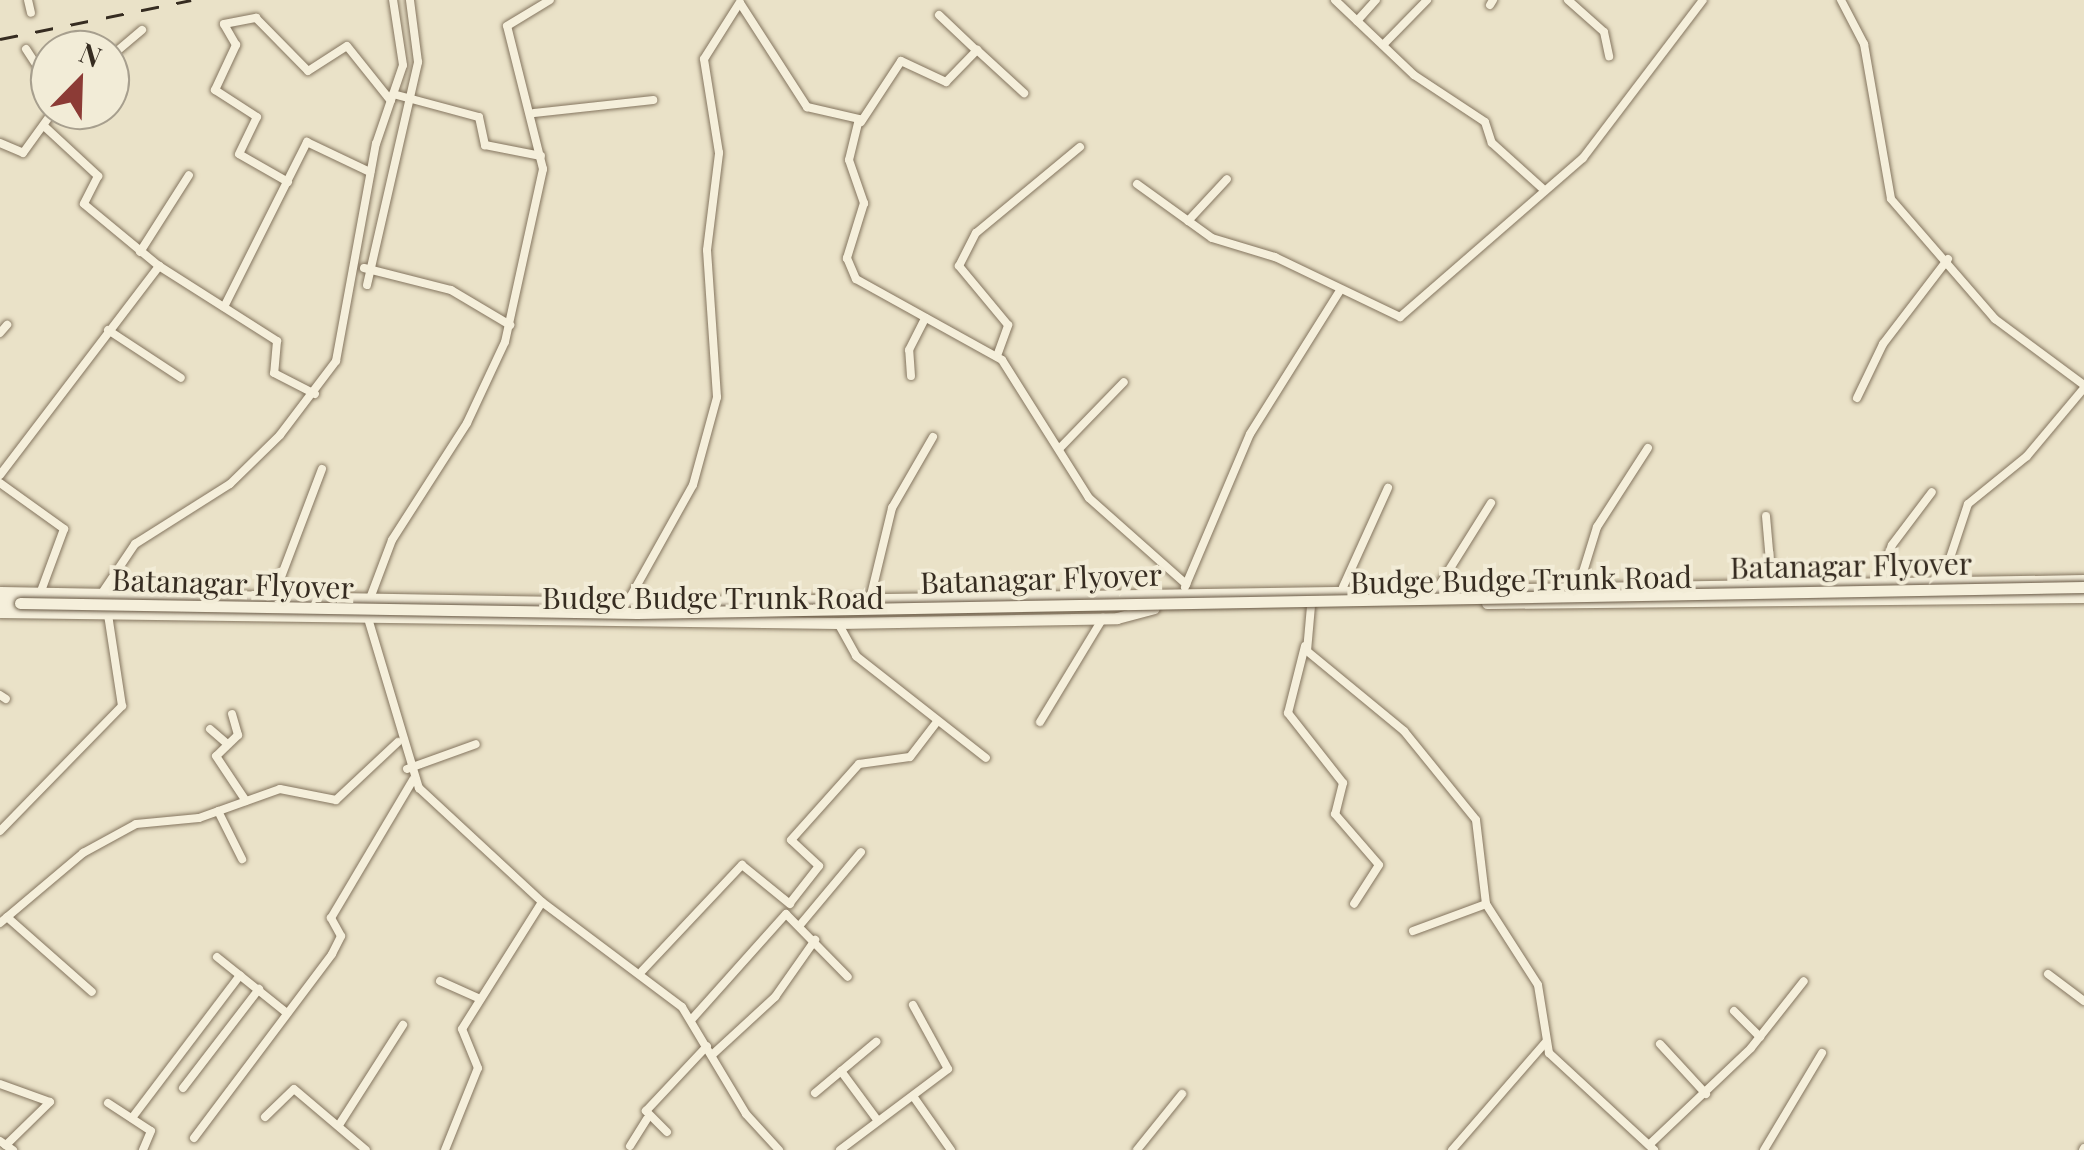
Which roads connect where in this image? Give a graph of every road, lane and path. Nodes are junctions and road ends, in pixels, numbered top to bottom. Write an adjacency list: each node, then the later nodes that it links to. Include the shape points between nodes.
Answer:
1 (28, 0): 12 (street)
2 (392, 0): 23 (street, via 403,65)
3 (410, 0): 23 (street, via 418,62)
4 (550, 0): 25 (street, via 506,26)
5 (1335, 0): 14 (street)
6 (1376, 0): 14 (street)
7 (1427, 0): 17 (street)
8 (1702, 0): 37 (street, via 1584,158)
9 (1841, 0): 40 (street, via 1864,44 1886,190)
10 (1570, 1): 21 (street, via 1604,32)
11 (740, 2): 26 (street, via 808,107 838,108); 83 (street, via 704,59 719,153 706,250 717,397 693,485)
12 (31, 13)
13 (939, 15): 19 (street)
14 (1357, 21): 17 (street)
15 (142, 30): 16 (street)
16 (130, 40)
17 (1383, 46): 37 (street, via 1486,122 1492,143)
18 (26, 49): 20 (street)
19 (976, 50): 22 (street); 26 (street, via 946,82 897,62)
20 (30, 55)
21 (1609, 56)
22 (1024, 94)
23 (400, 97): 31 (street, via 479,117 490,148); 32 (street); 35 (street, via 347,46 308,71 256,18 224,24 236,46 214,90 258,117 238,154); 43 (street)
24 (654, 100): 25 (street)
25 (534, 112): 31 (street)
26 (860, 122): 47 (street, via 849,160 864,203 848,268)
27 (41, 130): 29 (street, via 20,155)
28 (48, 130): 39 (street, via 98,176 82,201)
29 (0, 143)
30 (1080, 147): 50 (street, via 976,234 959,266 1008,325)
31 (541, 156): 48 (street, via 536,228)
32 (370, 172): 35 (street, via 310,141); 42 (street)
33 (189, 174): 39 (street)
34 (1226, 180): 38 (street)
35 (288, 182): 46 (street)
36 (1137, 184): 38 (street)
37 (1542, 188): 45 (street, via 1400,318)
38 (1188, 221): 45 (street)
39 (140, 252): 41 (street)
40 (1948, 258): 54 (street, via 1995,319); 56 (street, via 1883,344)
41 (159, 266): 46 (street); 49 (street)
42 (355, 267): 43 (street); 55 (street, via 340,351)
43 (369, 269): 44 (street); 48 (street, via 451,290)
44 (367, 285)
45 (1339, 292): 71 (street, via 1250,434)
46 (224, 307): 55 (street, via 279,343 274,372)
47 (925, 318): 50 (street); 51 (street, via 909,350)
48 (510, 325): 82 (street, via 467,424 392,540)
49 (108, 330): 52 (street); 61 (street)
50 (996, 356): 59 (street, via 1038,405)
51 (911, 376)
52 (181, 378)
53 (1124, 382): 59 (street)
54 (2084, 386): 67 (street, via 2026,456 1968,504)
55 (315, 394): 77 (street, via 230,484 134,544)
56 (1857, 398)
57 (932, 437): 80 (street, via 892,508)
58 (1648, 448): 74 (street, via 1597,528)
59 (1058, 449): 71 (street, via 1089,498)
60 (322, 468): 79 (street)
61 (0, 475)
62 (0, 483): 76 (street, via 65,533)
63 (1388, 488): 72 (street)
64 (1932, 492): 68 (street, via 1892,545)
65 (1492, 503): 73 (street)
66 (1766, 516): 69 (street)
67 (1942, 582): 68 (street, Budge Budge Trunk Road); 70 (street, Budge Budge Trunk Road)
68 (1878, 583): 69 (street, Budge Budge Trunk Road)
69 (1772, 584): 74 (street, Budge Budge Trunk Road)
70 (2084, 584): 81 (street, Batanagar Flyover, bridge, via 636,613)
71 (1185, 586): 72 (street, Budge Budge Trunk Road); 80 (street, Budge Budge Trunk Road); 85 (street)
72 (1343, 586): 73 (street, Budge Budge Trunk Road)
73 (1439, 586): 74 (street, Budge Budge Trunk Road)
74 (1579, 586)
75 (0, 592): 76 (street, Budge Budge Trunk Road)
76 (40, 594): 77 (street, Budge Budge Trunk Road)
77 (106, 595): 79 (street, Budge Budge Trunk Road)
78 (2084, 597): 84 (street, Budge Budge Trunk Road)
79 (272, 599): 82 (street, Budge Budge Trunk Road)
80 (870, 599): 83 (street, Budge Budge Trunk Road)
81 (0, 602)
82 (369, 602): 83 (street, Budge Budge Trunk Road); 89 (street)
83 (627, 603)
84 (1311, 606): 85 (street, Budge Budge Trunk Road); 91 (street)
85 (1184, 608): 88 (street, Budge Budge Trunk Road)
86 (0, 612): 87 (street, Budge Budge Trunk Road)
87 (111, 614): 89 (street, Budge Budge Trunk Road); 104 (street, via 122,706)
88 (1102, 618): 90 (street, Budge Budge Trunk Road); 93 (street)
89 (366, 621): 90 (street, Budge Budge Trunk Road); 96 (street)
90 (838, 623): 94 (street, via 856,656)
91 (1305, 646): 109 (street, via 1288,713 1343,782 1336,814 1379,865); 110 (street, via 1434,762 1476,820)
92 (232, 714): 97 (street, via 238,735)
93 (1040, 722)
94 (936, 724): 99 (street); 108 (street, via 910,756 859,764 791,840 819,866)
95 (210, 730): 97 (street)
96 (398, 742): 100 (street); 102 (street, via 336,800 280,790)
97 (227, 744): 102 (street, via 216,756)
98 (476, 744): 100 (street)
99 (986, 758)
100 (407, 769): 101 (street)
101 (413, 780): 107 (street); 129 (street, via 331,918 340,938)
102 (246, 800): 103 (street)
103 (218, 811): 106 (street, via 231,855); 112 (street, via 136,824 83,853)
104 (0, 830)
105 (861, 852): 113 (street)
106 (242, 860)
107 (542, 902): 117 (street); 125 (street)
108 (790, 904): 111 (street); 117 (street, via 742,864)
109 (1354, 904)
110 (1486, 904): 114 (street); 134 (street, via 1538,985)
111 (790, 915): 113 (street); 130 (street)
112 (4, 920): 124 (street)
113 (800, 926): 115 (street)
114 (1412, 931)
115 (815, 940): 120 (street); 138 (street, via 775,997)
116 (217, 957): 119 (street)
117 (642, 972): 130 (street)
118 (2048, 974): 126 (street)
119 (240, 975): 123 (street); 148 (street)
120 (848, 977)
121 (440, 980): 125 (street)
122 (1804, 982): 132 (street)
123 (258, 990): 129 (street); 141 (street)
124 (92, 992)
125 (478, 998): 159 (street, via 460,1036 477,1058 475,1083)
126 (2084, 1001)
127 (913, 1004): 145 (street, via 950,1066)
128 (1734, 1012): 132 (street)
129 (287, 1013): 153 (street)
130 (692, 1020): 136 (street)
131 (403, 1024): 151 (street)
132 (1760, 1037): 144 (street)
133 (876, 1042): 139 (street)
134 (1546, 1042): 156 (street, via 1555,1062); 164 (street)
135 (1660, 1044): 144 (street)
136 (707, 1046): 138 (street); 149 (street, via 648,1106)
137 (1822, 1053): 165 (street)
138 (712, 1055): 160 (street)
139 (841, 1072): 142 (street); 150 (street)
140 (0, 1084): 154 (street, via 50,1102)
141 (183, 1088)
142 (815, 1093)
143 (1182, 1094): 163 (street)
144 (1706, 1094): 156 (street)
145 (913, 1096): 150 (street); 162 (street)
146 (108, 1103): 148 (street)
147 (265, 1117): 151 (street, via 289,1088)
148 (132, 1118): 157 (street, via 151,1131)
149 (647, 1120): 152 (street); 155 (street)
150 (878, 1121): 161 (street)
151 (339, 1125): 158 (street)
152 (668, 1132)
153 (194, 1138)
154 (6, 1145)
155 (630, 1146)
156 (1652, 1147)
157 (143, 1150)
158 (366, 1150)
159 (445, 1150)
160 (779, 1150)
161 (840, 1150)
162 (951, 1150)
163 (1138, 1150)
164 (1452, 1150)
165 (1764, 1150)

